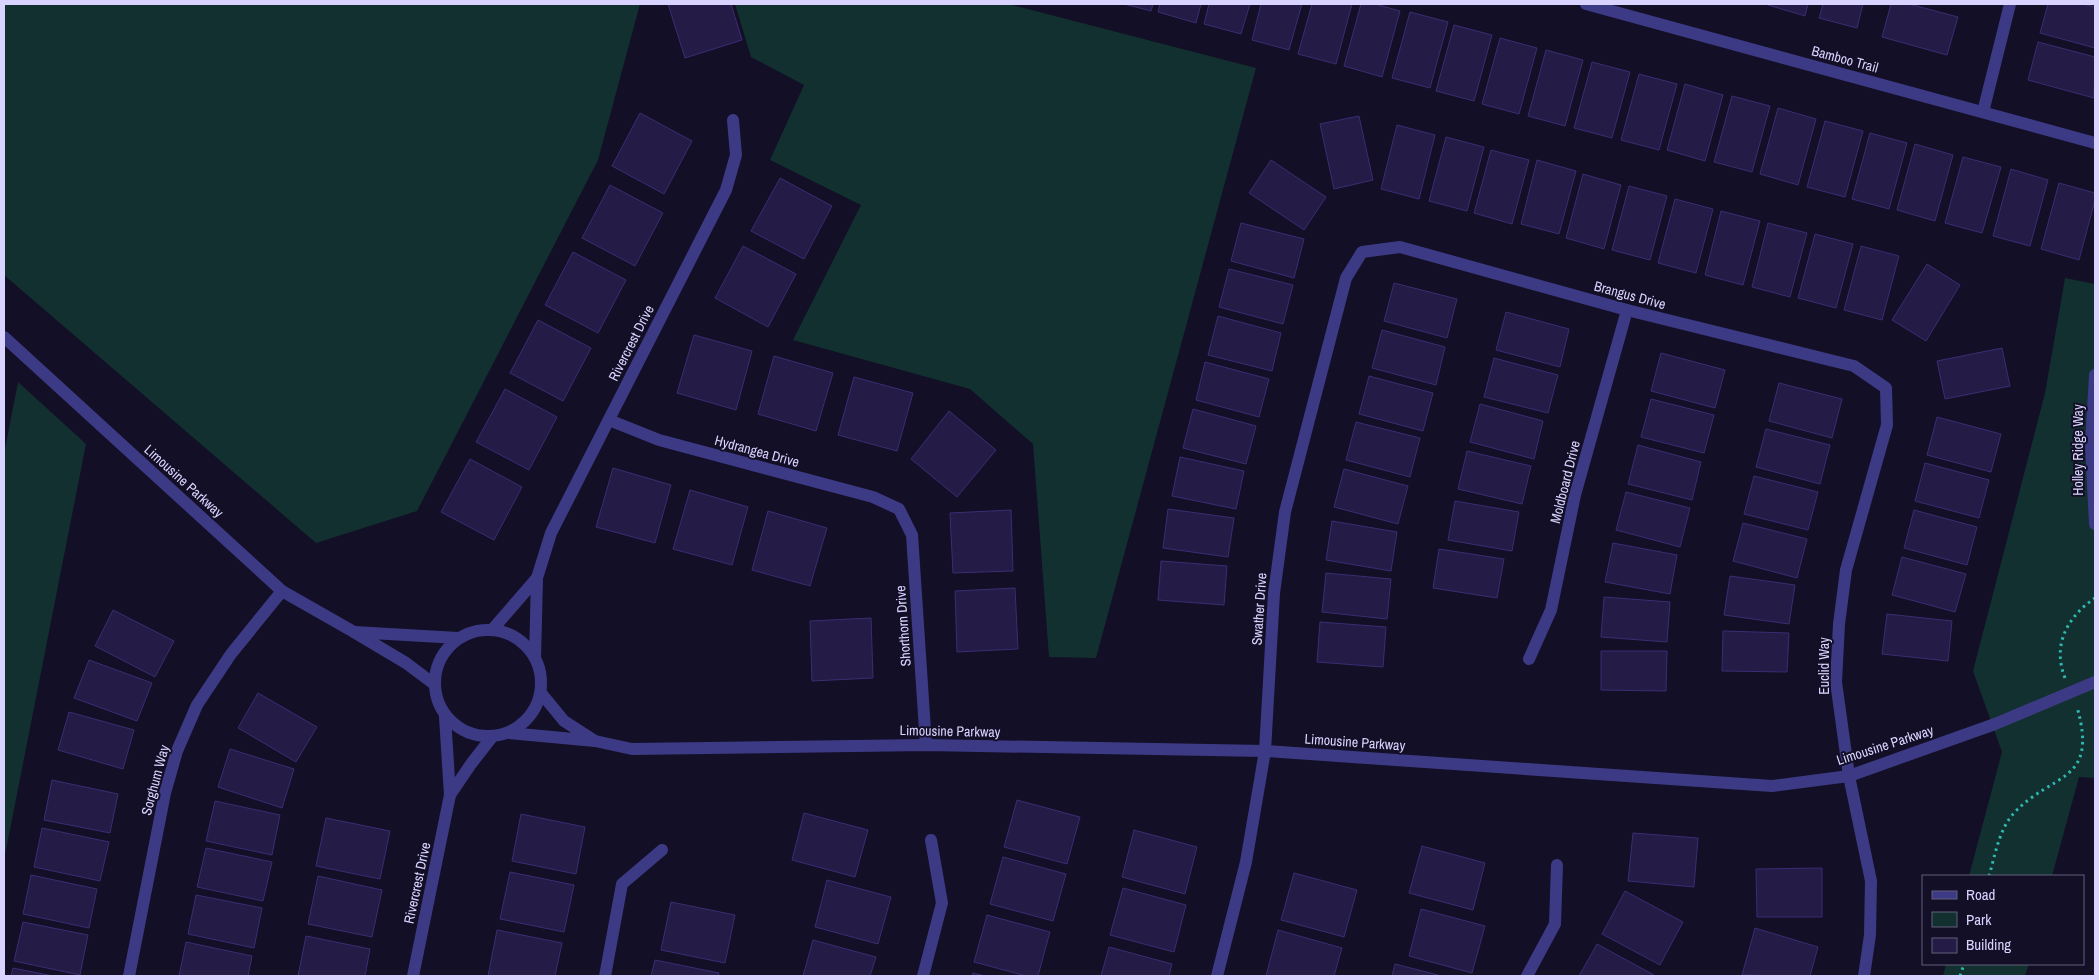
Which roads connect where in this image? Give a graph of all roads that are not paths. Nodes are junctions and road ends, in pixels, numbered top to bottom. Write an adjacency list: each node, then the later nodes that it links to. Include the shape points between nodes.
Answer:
1 (1586, 4): 3 (street, Bamboo Trail)
2 (2010, 4): 3 (street)
3 (1983, 112): 5 (street, Bamboo Trail)
4 (733, 120): 11 (street, Rivercrest Drive, via 736,155 726,190)
5 (2095, 143)
6 (1362, 252): 7 (street, Brangus Drive, via 1400,247); 29 (street, Swather Drive, via 1346,278 1285,512 1274,593)
7 (1627, 310): 10 (street, Brangus Drive, via 1854,366); 20 (street, Moldboard Drive, via 1575,495 1551,610)
8 (4, 337): 15 (street, Limousine Parkway)
9 (2095, 375): 13 (street, Holley Ridge Way, via 2091,444)
10 (1886, 388): 30 (street, Euclid Way, via 1887,425 1846,570 1838,624 1836,682)
11 (608, 420): 12 (street, Hydrangea Drive, via 659,440 873,498); 14 (street, Rivercrest Drive, via 551,533)
12 (899, 509): 28 (street, Shorthorn Drive, via 912,535)
13 (2095, 524)
14 (537, 578): 16 (street, Rivercrest Drive); 19 (street, Rivercrest Drive)
15 (282, 591): 17 (street, Limousine Parkway); 35 (street, Sorghum Way, via 231,654 197,705 176,751)
16 (492, 630): 18 (street, via 474,631); 19 (street, via 510,634)
17 (354, 632): 18 (street, Limousine Parkway); 22 (street, Limousine Parkway)
18 (458, 638): 22 (street, via 445,651 437,666)
19 (535, 658): 23 (street, via 541,675)
20 (1528, 659)
21 (2095, 682): 30 (street, Limousine Parkway, via 1995,724)
22 (434, 684): 24 (street, via 437,702)
23 (540, 693): 25 (street, via 534,710); 27 (street, Limousine Parkway, via 564,721)
24 (446, 717): 26 (street, via 458,729 474,736); 31 (street, Rivercrest Drive)
25 (509, 733): 26 (street); 27 (street, Limousine Parkway)
26 (492, 737): 31 (street, Rivercrest Drive)
27 (595, 741): 28 (street, Limousine Parkway, via 632,749)
28 (926, 745): 29 (street, Limousine Parkway)
29 (1265, 751): 30 (street, Limousine Parkway, via 1772,786); 39 (street, Swather Drive, via 1246,862)
30 (1849, 776): 41 (street, Euclid Way, via 1871,881 1870,935)
31 (450, 795): 36 (street, Rivercrest Drive)
32 (931, 840): 38 (street, via 942,903)
33 (662, 850): 37 (street, via 622,884)
34 (1557, 865): 40 (street, via 1555,924)
35 (129, 976)
36 (413, 976)
37 (605, 976)
38 (923, 976)
39 (1217, 976)
40 (1527, 976)
41 (1864, 976)

